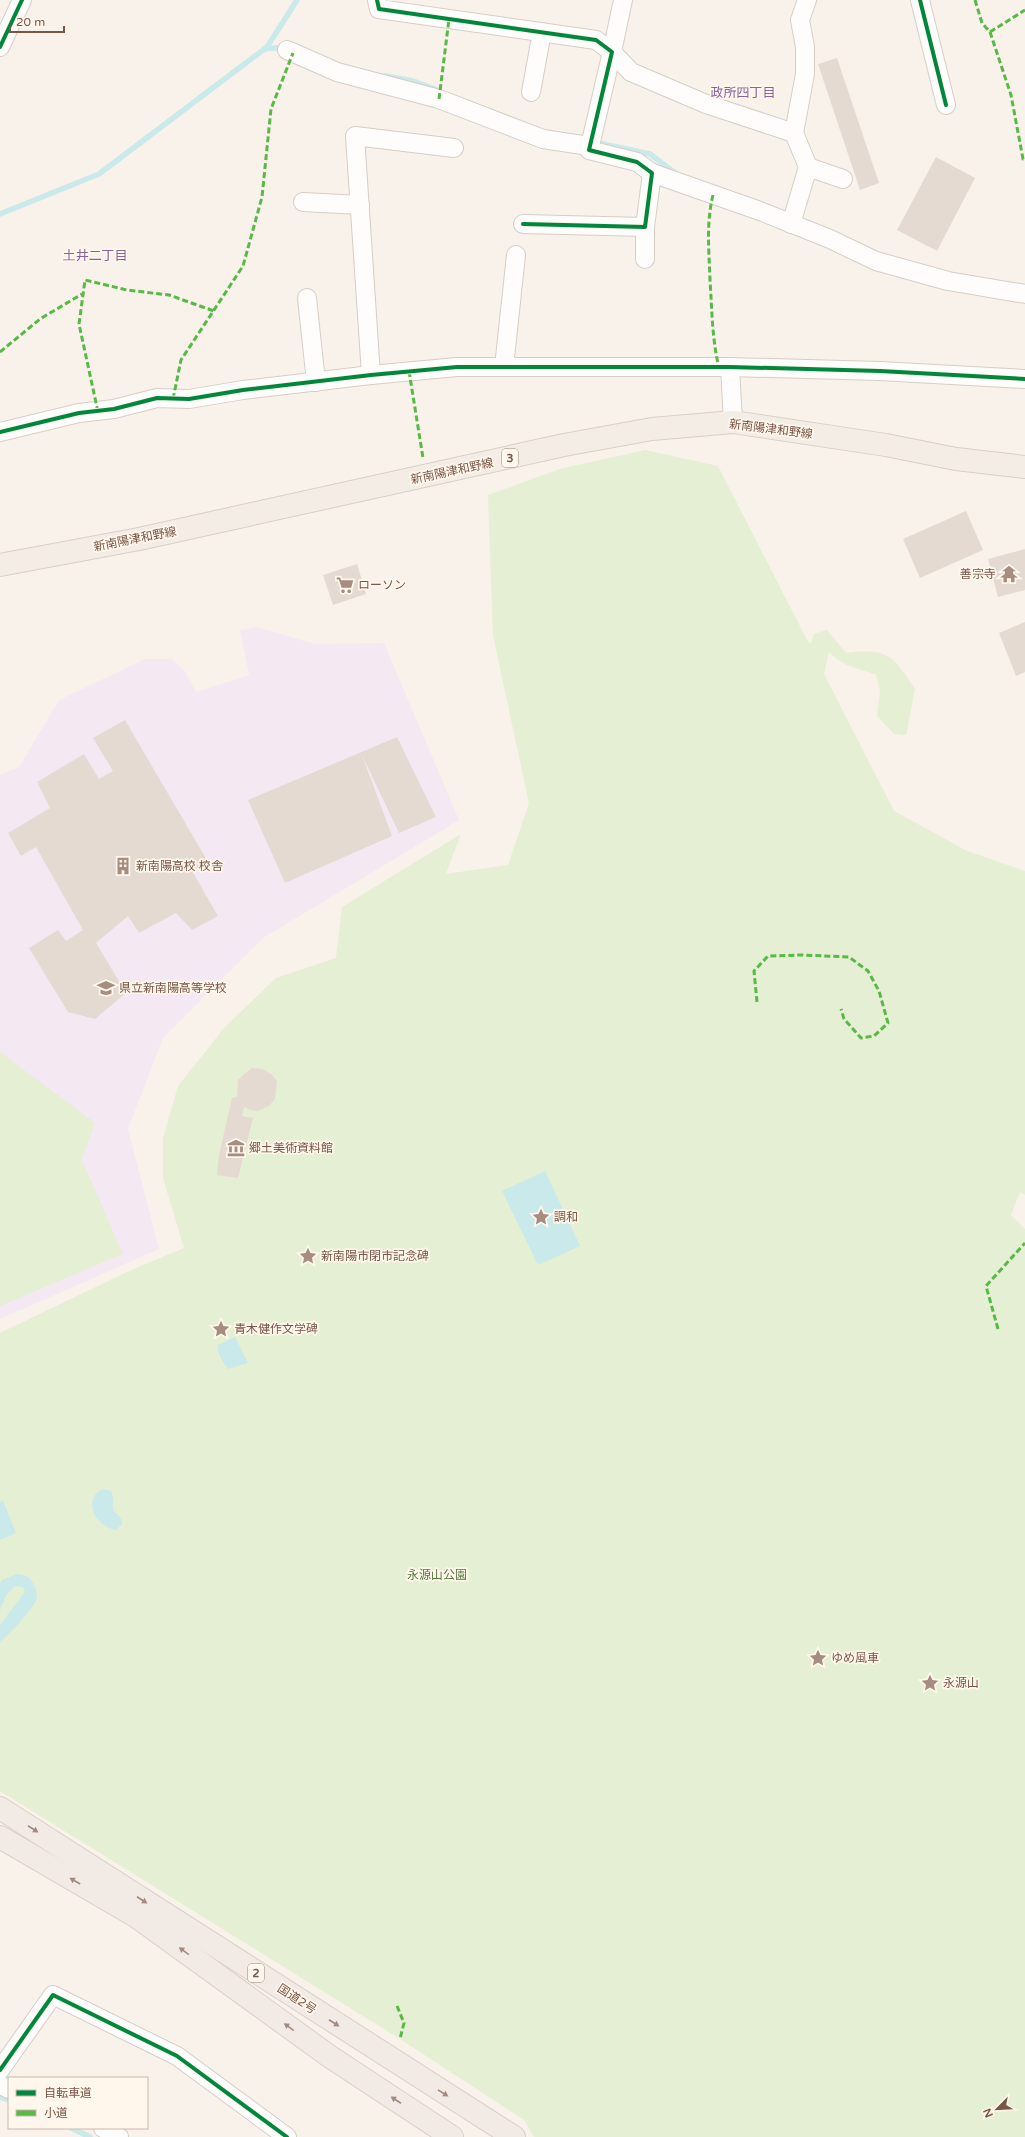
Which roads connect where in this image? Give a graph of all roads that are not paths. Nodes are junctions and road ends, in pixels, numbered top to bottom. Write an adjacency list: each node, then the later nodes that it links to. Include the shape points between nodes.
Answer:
1 (22, 0): 7 (street)
2 (377, 0): 6 (street, via 379,9)
3 (623, 0): 9 (street)
4 (807, 0): 12 (street, via 800,20 806,47 805,74)
5 (920, 0): 11 (street)
6 (542, 32): 9 (street, via 596,40); 10 (street)
7 (0, 47)
8 (286, 50): 13 (street, via 337,72 439,98 543,139)
9 (612, 52): 12 (street, via 631,72 706,104); 13 (street)
10 (531, 92)
11 (946, 105)
12 (794, 133): 15 (street)
13 (589, 146): 16 (street, via 589,150 637,162)
14 (454, 148): 19 (street, via 355,136)
15 (808, 167): 17 (street); 21 (street)
16 (652, 173): 21 (street); 22 (street)
17 (843, 178)
18 (303, 202): 19 (street)
19 (360, 205): 29 (street)
20 (524, 224): 22 (street)
21 (791, 224): 25 (street, via 876,261 948,281)
22 (645, 227): 23 (street)
23 (645, 259)
24 (510, 263): 28 (street)
25 (1025, 294)
26 (307, 298): 31 (street)
27 (730, 367): 28 (street); 30 (street); 32 (street)
28 (504, 368): 29 (street, via 457,367)
29 (371, 375): 31 (street)
30 (1025, 378)
31 (316, 382): 33 (street, via 189,399 157,398)
32 (733, 422): 34 (main road, 新南陽津和野線 / 3, via 886,445 956,459); 35 (main road, 新南陽津和野線 / 3, via 652,429 564,445 139,539)
33 (0, 432)
34 (1025, 467)
35 (0, 565)
36 (0, 1808): 41 (highway, 国道2号 / 2, one-way to 41)
37 (0, 1837): 40 (highway, 2, one-way to 37, via 329,2056 137,1917)
38 (0, 2070): 39 (street, via 52,1995 177,2056)
39 (287, 2137)
40 (452, 2137)
41 (514, 2137)

